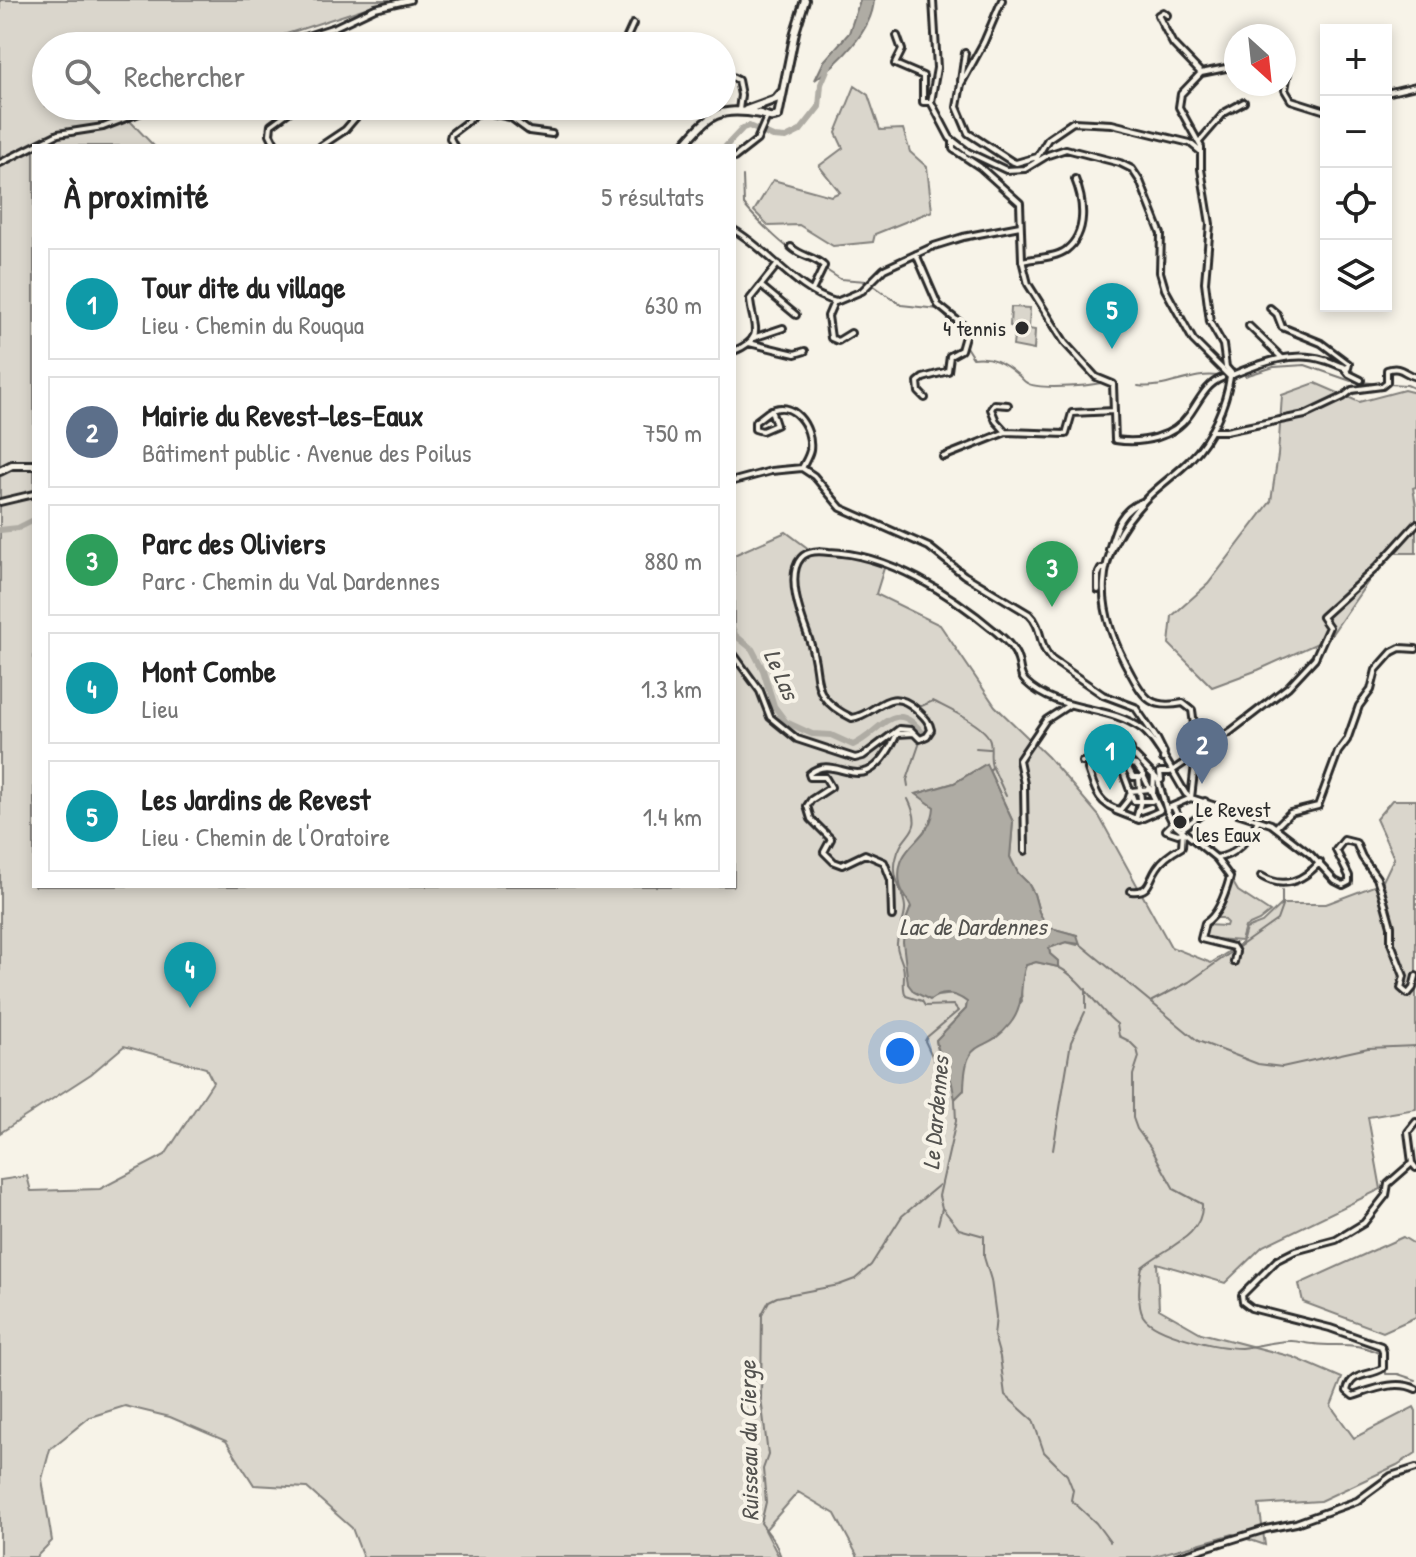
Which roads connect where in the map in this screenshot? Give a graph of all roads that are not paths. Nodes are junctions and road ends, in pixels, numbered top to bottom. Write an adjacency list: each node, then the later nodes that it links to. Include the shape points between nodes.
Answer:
1 (410, 0): 7 (street, via 379,6)
2 (805, 0): 16 (main road)
3 (933, 0): 20 (street, via 937,68)
4 (1002, 0): 14 (street)
5 (1167, 15): 12 (street, via 1158,15 1173,44)
6 (633, 24): 8 (street)
7 (320, 32)
8 (629, 32)
9 (897, 36): 20 (street, via 902,50 895,64 923,76 923,102)
10 (965, 53): 14 (street)
11 (1224, 68): 12 (street)
12 (1201, 73): 36 (street, via 1181,94 1179,107)
13 (736, 79): 26 (street)
14 (961, 84): 45 (street, via 957,107 968,133 1016,163)
15 (1416, 86): 17 (street)
16 (783, 90): 19 (main road); 23 (main road)
17 (1392, 92)
18 (1289, 96): 24 (street)
19 (773, 101): 22 (main road); 23 (main road)
20 (931, 102): 35 (street)
21 (1244, 102): 36 (street, via 1224,113)
22 (765, 105): 26 (main road); 33 (main road)
23 (780, 106): 33 (main road, via 779,114)
24 (1320, 109)
25 (736, 110): 26 (main road)
26 (740, 110): 33 (main road)
27 (121, 120): 37 (street, via 58,134)
28 (278, 120): 38 (street, via 271,125)
29 (354, 120): 39 (street)
30 (469, 120): 40 (street, via 451,134)
31 (514, 120): 34 (street, via 529,131)
32 (708, 120): 41 (main road)
33 (767, 120): 43 (street, via 757,140)
34 (552, 134)
35 (953, 142): 47 (street, via 1006,170); 49 (street, via 953,149 1017,199)
36 (1199, 142): 44 (street)
37 (38, 144)
38 (275, 144)
39 (324, 144)
40 (453, 144)
41 (685, 144)
42 (32, 147): 46 (street)
43 (736, 156)
44 (1203, 156): 45 (street, via 1190,143 1096,122 1073,122 1048,139); 69 (street, via 1210,224 1205,282 1210,322 1223,345)
45 (1037, 157): 47 (street)
46 (0, 163)
47 (1034, 165): 69 (street, via 1066,149 1132,169 1161,234 1165,289 1193,340)
48 (1075, 179): 53 (street, via 1083,217 1069,246)
49 (1020, 226): 52 (street, via 963,237); 53 (street)
50 (736, 231): 54 (street)
51 (791, 247): 56 (street, via 823,268)
52 (916, 254): 57 (street, via 882,270 862,291); 71 (street, via 938,305 964,326 963,344 950,356 948,371 918,382)
53 (1022, 261): 74 (street, via 1028,284 1065,343 1093,375 1113,384)
54 (778, 264): 55 (street); 56 (street)
55 (760, 285): 59 (street); 63 (street, via 750,300 756,323)
56 (812, 291): 57 (street)
57 (834, 302): 62 (street, via 828,316 831,338 837,341)
58 (1270, 308): 67 (street, via 1282,327 1321,343 1349,364)
59 (796, 315)
60 (1249, 326): 66 (street)
61 (783, 328): 63 (street)
62 (851, 333)
63 (751, 341): 64 (street); 65 (street, via 795,354)
64 (736, 350)
65 (805, 351)
66 (1282, 358): 67 (street, via 1323,359); 69 (street)
67 (1345, 369): 70 (street)
68 (1416, 377): 75 (street, via 1394,368 1387,370 1382,386 1352,390 1305,415)
69 (1227, 378): 74 (street, via 1204,392 1181,424 1153,439 1117,441); 75 (street)
70 (1361, 380)
71 (925, 398)
72 (1008, 405): 76 (street, via 994,404 991,409)
73 (771, 410): 73 (street, via 776,425 756,430 755,422); 79 (street, via 792,409 806,427 810,451)
74 (1114, 411): 76 (street, via 1072,413 1066,434)
75 (1211, 431): 83 (street, via 1189,461)
76 (1006, 432): 77 (street)
77 (943, 457)
78 (32, 465): 80 (main road)
79 (802, 468): 81 (street); 96 (street, via 841,508 929,547 1029,614 1039,626 1048,657 1103,695 1136,708 1157,739)
80 (0, 471)
81 (736, 480)
82 (32, 494): 84 (street)
83 (1144, 501): 87 (street); 87 (street, via 1128,509 1112,531)
84 (0, 502)
85 (1416, 524): 86 (street)
86 (1413, 533): 94 (street, via 1322,617 1329,627 1308,666 1288,687)
87 (1103, 569): 88 (street); 94 (street, via 1106,616 1125,663 1150,701 1191,707)
88 (1098, 590)
89 (1416, 649): 119 (street, via 1392,652 1376,670 1318,806 1290,813)
90 (736, 658): 92 (street, via 760,691 769,716 797,739 853,758 865,755 894,730)
91 (1069, 705): 92 (street, via 1027,684 1016,654 1003,638 929,586 862,556 824,551 803,556 795,573 795,591 821,697 853,719 879,704 902,700 931,727 923,739); 96 (street, via 1108,712 1135,725 1151,737); 121 (street, via 1046,720 1019,760)
92 (914, 733): 126 (street, via 897,734 882,761 869,771 824,767 809,774 825,777 831,787 807,806 815,824 831,839 824,852 842,865 865,854 884,862 891,880)
93 (1124, 742): 95 (street)
94 (1195, 756): 101 (street); 108 (street)
95 (1139, 759): 97 (street, via 1128,751 1096,754); 100 (street); 102 (street)
96 (1163, 759): 101 (street)
97 (1093, 760): 98 (street); 99 (street); 112 (street, via 1089,772 1100,801)
98 (1106, 761): 100 (street); 100 (street, via 1107,770)
99 (1082, 762)
100 (1127, 766): 103 (street); 103 (street, via 1133,777); 106 (street)
101 (1172, 772): 104 (street, via 1159,772); 108 (street)
102 (1153, 773): 104 (street); 107 (street)
103 (1141, 776): 105 (street); 107 (street)
104 (1160, 783): 111 (street)
105 (1141, 790): 106 (street); 107 (street); 109 (street)
106 (1131, 791): 109 (street, via 1134,801); 112 (street, via 1124,807)
107 (1152, 795): 109 (street); 113 (street); 113 (street)
108 (1189, 799): 110 (street); 111 (street)
109 (1141, 800): 114 (street)
110 (1205, 801): 117 (street); 120 (street, via 1202,814)
111 (1170, 807): 113 (street); 115 (street); 118 (street)
112 (1113, 808): 116 (street)
113 (1155, 810): 114 (street); 116 (street)
114 (1140, 812): 116 (street)
115 (1179, 818)
116 (1138, 820)
117 (1258, 820): 119 (street); 122 (street, via 1243,844)
118 (1173, 823): 120 (street); 120 (street, via 1166,830)
119 (1276, 827): 123 (street)
120 (1183, 830): 122 (street); 125 (street, via 1182,847 1156,868 1151,885)
121 (1025, 851)
122 (1216, 858): 127 (street, via 1230,877 1201,939 1235,950)
123 (1320, 862): 124 (street, via 1298,882 1275,883); 128 (street, via 1335,881 1349,882 1336,850 1344,840 1356,843 1377,878 1404,976 1401,988 1408,994)
124 (1261, 876)
125 (1131, 891)
126 (892, 916)
127 (1234, 962)
128 (1416, 976)
129 (1416, 1122): 130 (street, via 1408,1132)
130 (1412, 1163): 131 (street); 132 (street, via 1388,1184 1386,1195 1364,1223 1336,1240 1277,1260 1242,1295 1251,1308 1381,1346 1383,1368 1353,1379 1347,1391 1353,1396 1383,1386)
131 (1416, 1168)
132 (1416, 1389)
133 (1416, 1468): 134 (street, via 1391,1476 1357,1501)
134 (1176, 1557)

